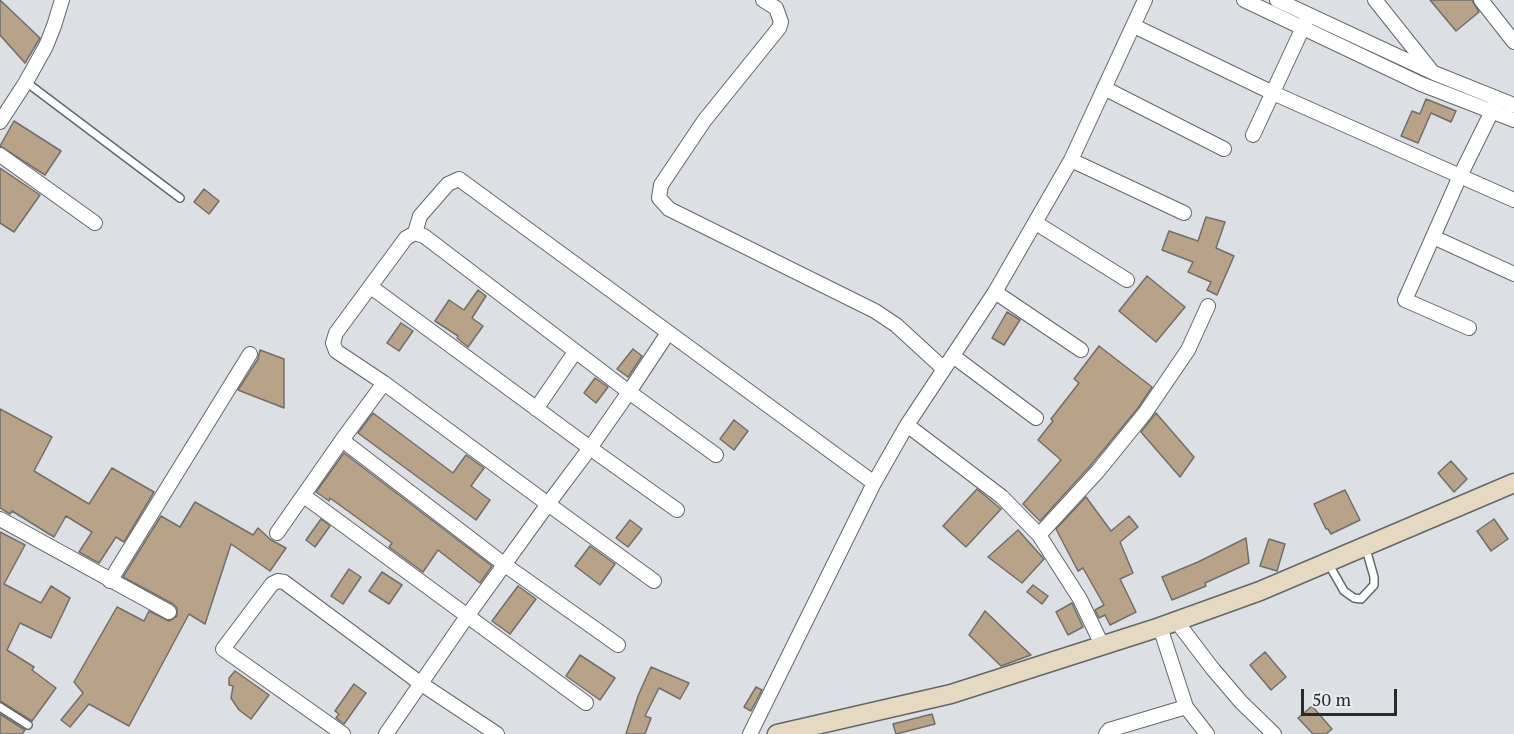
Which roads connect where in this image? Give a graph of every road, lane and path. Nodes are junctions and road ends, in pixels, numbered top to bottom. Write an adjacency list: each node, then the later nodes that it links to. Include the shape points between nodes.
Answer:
1 (62, 0): 13 (street, via 46,46)
2 (764, 0): 44 (street, via 776,8 779,28 704,121 661,185 659,198 669,209 875,311)
3 (1145, 0): 9 (street)
4 (1244, 0): 10 (street)
5 (1277, 0): 8 (street)
6 (1375, 0): 12 (street)
7 (1481, 0): 11 (street)
8 (1309, 14): 10 (street); 12 (street)
9 (1134, 26): 14 (street); 15 (street)
10 (1303, 28): 15 (street); 18 (street)
11 (1514, 42)
12 (1434, 74): 16 (street)
13 (26, 82): 20 (street); 26 (lane)
14 (1104, 88): 22 (street); 24 (street)
15 (1273, 93): 21 (street); 25 (street)
16 (1498, 99): 17 (street); 18 (street)
17 (1514, 105)
18 (1491, 113): 19 (street); 25 (street)
19 (1514, 120)
20 (0, 122)
21 (1253, 135)
22 (1224, 149)
23 (0, 155): 29 (street)
24 (1071, 160): 28 (street); 30 (street)
25 (1460, 176): 27 (street); 32 (street)
26 (180, 198)
27 (1514, 200)
28 (1184, 213)
29 (95, 223)
30 (1036, 223): 34 (street); 36 (street)
31 (415, 233): 35 (street, via 406,238); 39 (street, via 420,216 448,184 459,180); 41 (street)
32 (1434, 237): 33 (street); 38 (street, via 1405,300)
33 (1514, 274)
34 (1127, 280)
35 (371, 287): 45 (street, via 336,333 333,343 336,351); 47 (street)
36 (995, 292): 40 (street); 43 (street)
37 (1208, 306): 60 (street, via 1188,350 1145,413)
38 (1469, 328)
39 (668, 333): 46 (street); 53 (street)
40 (1081, 350)
41 (575, 352): 46 (street); 47 (street)
42 (250, 354): 64 (street)
43 (953, 356): 44 (street); 48 (street)
44 (944, 369): 49 (street)
45 (384, 383): 50 (street); 56 (street)
46 (629, 392): 51 (street); 52 (street)
47 (536, 409): 51 (street)
48 (1036, 418)
49 (907, 425): 53 (street); 60 (street, via 1002,497)
50 (342, 440): 55 (street); 63 (street)
51 (590, 448): 56 (street); 57 (street)
52 (716, 455)
53 (874, 483): 79 (street)
54 (1514, 483): 61 (main road)
55 (304, 496): 59 (street); 67 (street)
56 (548, 504): 63 (street); 65 (street)
57 (677, 510)
58 (0, 519): 64 (street)
59 (277, 532)
60 (1039, 535): 70 (street, via 1080,599)
61 (1366, 546): 62 (main road); 62 (lane, via 1374,585 1361,599 1344,591)
62 (1327, 562): 68 (main road)
63 (505, 565): 67 (street); 69 (street)
64 (110, 581): 66 (street)
65 (654, 581)
66 (169, 612)
67 (468, 615): 71 (street); 72 (street)
68 (1169, 625): 70 (main road); 74 (street); 83 (street)
69 (618, 645)
70 (1103, 647): 80 (main road, via 951,694)
71 (420, 683): 76 (street, via 284,582 272,584 223,649); 77 (street); 78 (street)
72 (586, 703)
73 (0, 707): 75 (lane)
74 (1186, 707): 81 (street); 82 (street)
75 (28, 725)
76 (343, 734)
77 (386, 734)
78 (497, 734)
79 (750, 734)
80 (777, 734)
81 (1106, 734)
82 (1207, 734)
83 (1274, 734)

